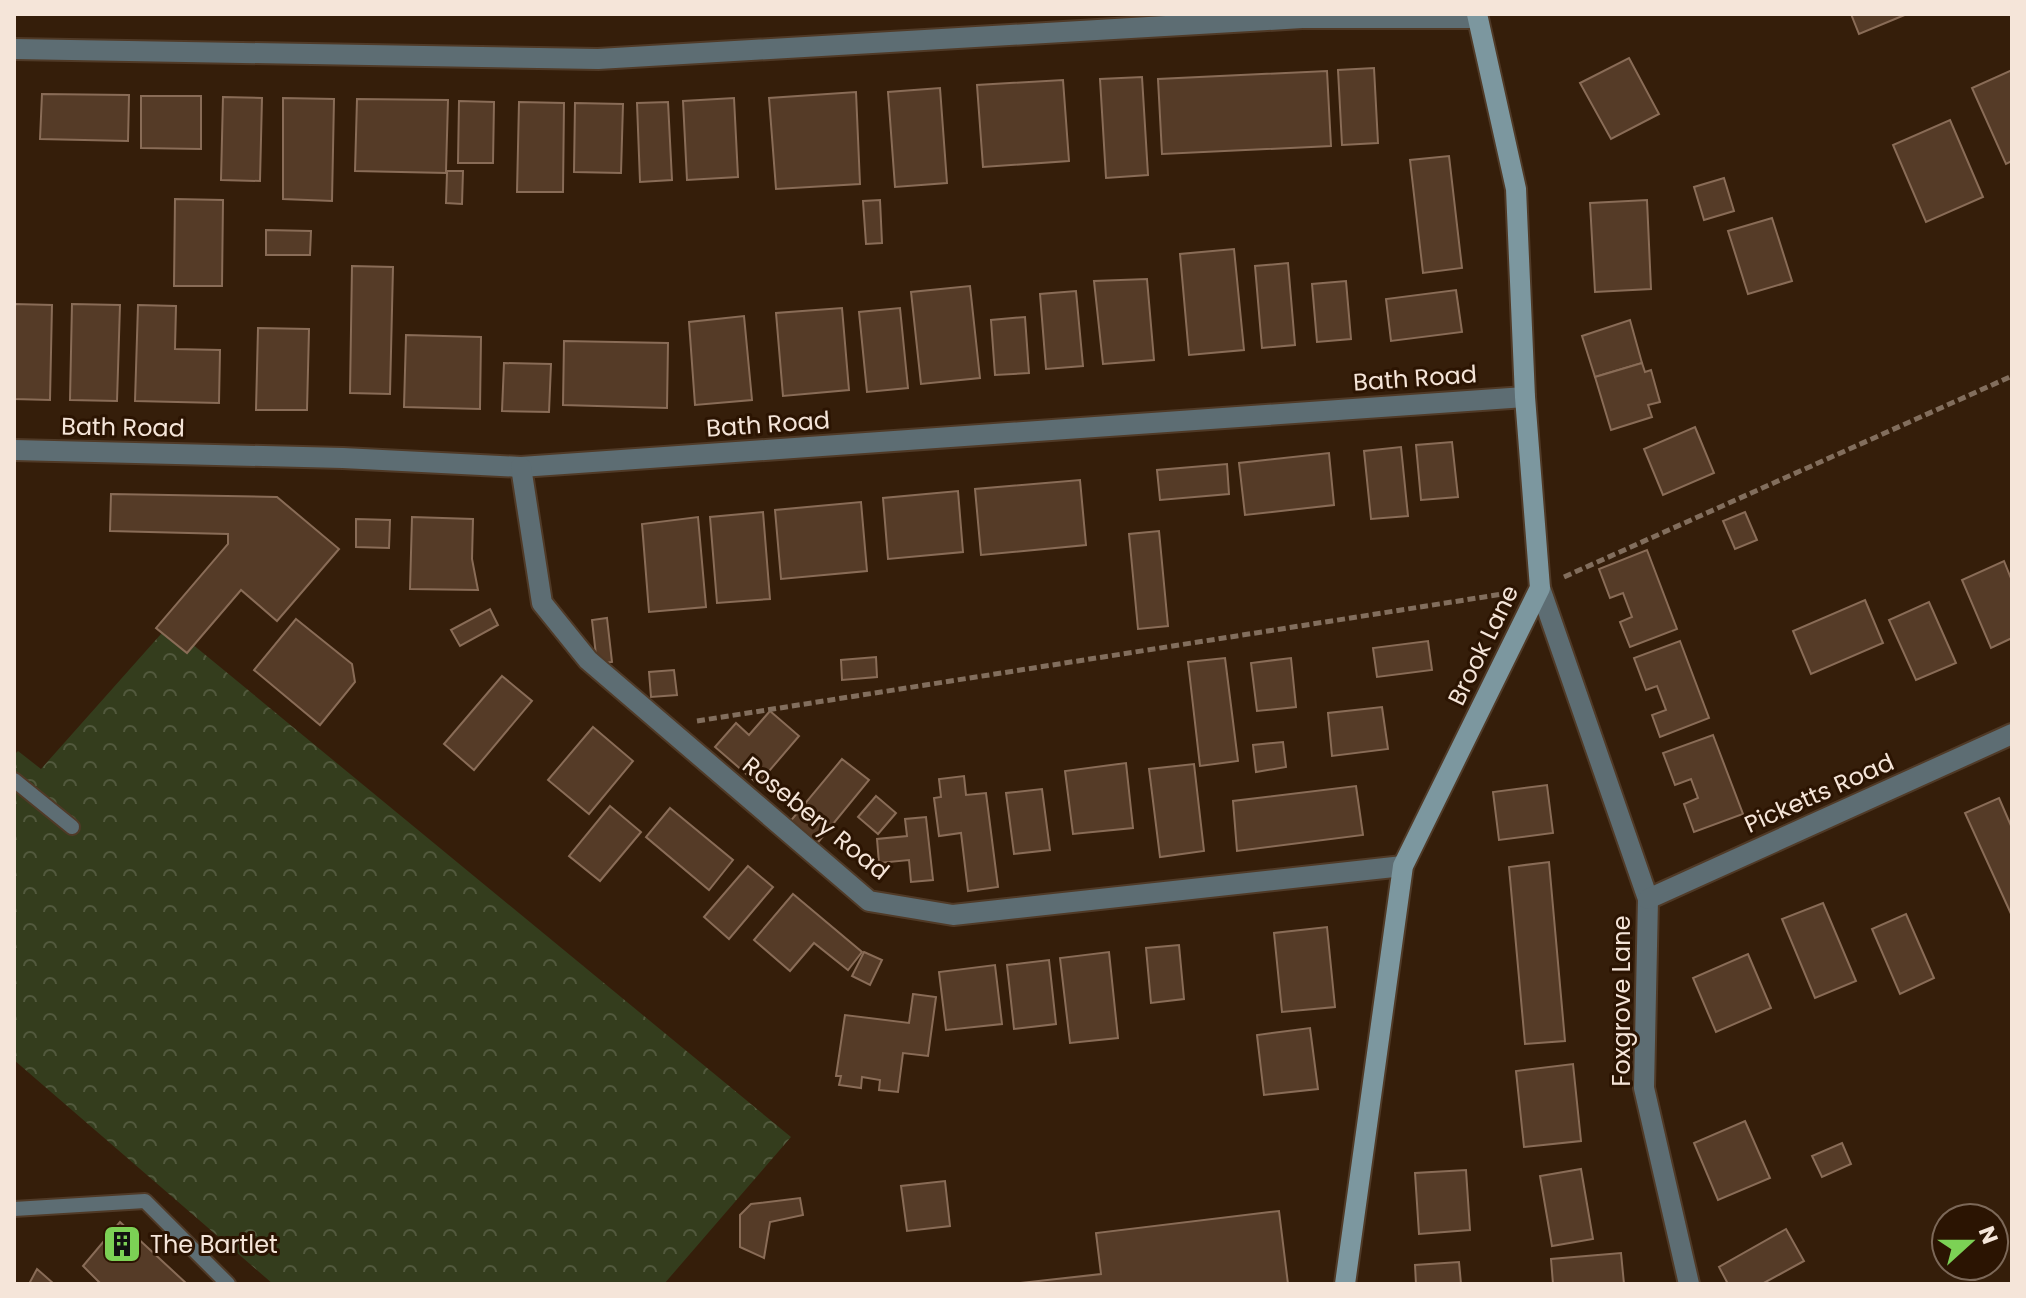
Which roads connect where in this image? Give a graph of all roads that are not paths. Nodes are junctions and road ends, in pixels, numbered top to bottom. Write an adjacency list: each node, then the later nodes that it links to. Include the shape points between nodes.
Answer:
1 (1299, 16): 2 (street); 3 (street, via 598,59)
2 (1477, 16): 4 (street, Brook Lane, via 1516,189)
3 (14, 49)
4 (1525, 397): 6 (street, Bath Road); 7 (street, Brook Lane)
5 (14, 450): 6 (street, Bath Road)
6 (521, 467): 11 (street, Rosebery Road, via 542,603 588,660 869,901 953,915)
7 (1540, 588): 11 (street, Brook Lane); 12 (street, Foxgrove Lane)
8 (2012, 734): 12 (street, Picketts Road)
9 (14, 780): 10 (lane)
10 (72, 827)
11 (1403, 866): 15 (street, Brook Lane)
12 (1648, 899): 16 (street, Foxgrove Lane, via 1644,1088)
13 (14, 1209): 14 (lane, via 145,1201)
14 (228, 1284)
15 (1345, 1284)
16 (1689, 1284)

